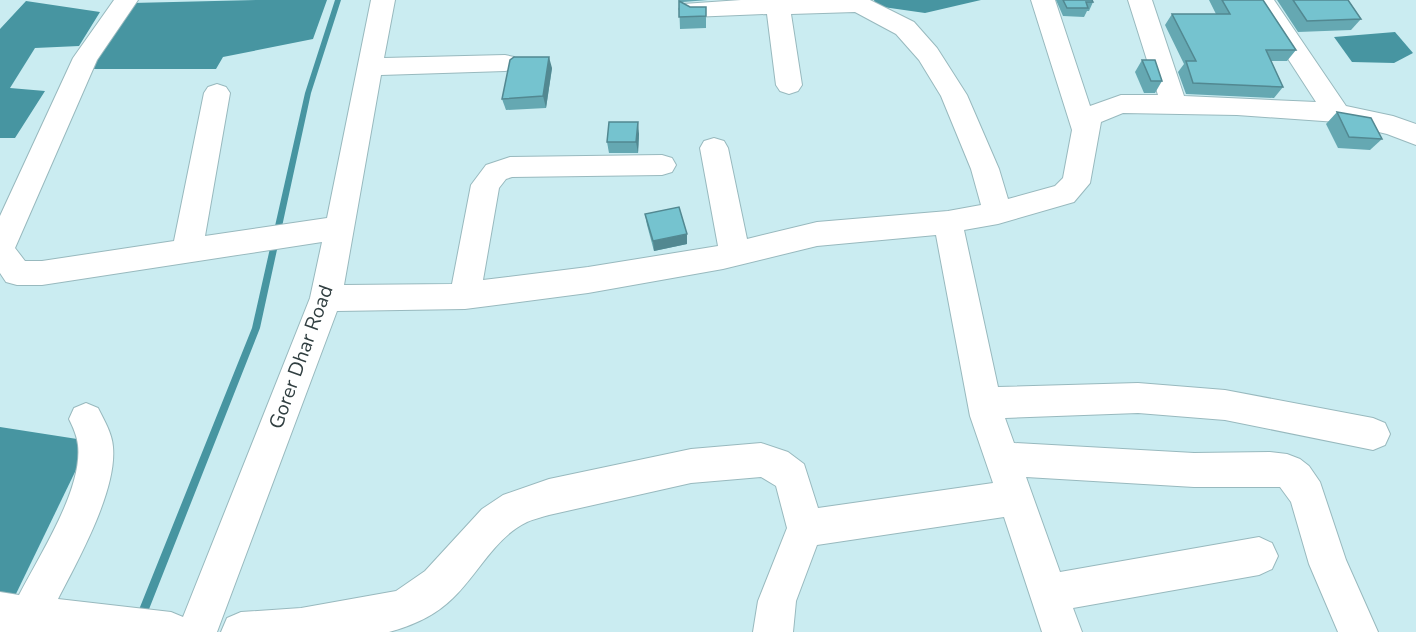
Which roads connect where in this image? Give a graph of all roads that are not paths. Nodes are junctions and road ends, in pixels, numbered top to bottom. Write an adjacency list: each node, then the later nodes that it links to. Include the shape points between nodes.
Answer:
1 (383, 0): 10 (street, Gorer Dhar Road)
2 (1043, 0): 15 (street)
3 (1140, 0): 13 (street)
4 (1262, 0): 14 (street)
5 (858, 2): 7 (street); 19 (street, via 904,28 928,54 954,95 985,169)
6 (123, 5): 22 (street, via 74,81)
7 (778, 6): 8 (street); 11 (street)
8 (691, 9)
9 (505, 63): 10 (street)
10 (369, 67): 21 (street, Gorer Dhar Road)
11 (789, 85)
12 (217, 93): 23 (street)
13 (1174, 104): 14 (street); 15 (street, via 1121,104 1090,116)
14 (1337, 113): 16 (street)
15 (1085, 130): 19 (street, via 1076,183 1064,194)
16 (1416, 135)
17 (714, 148): 24 (street)
18 (662, 165): 25 (street, via 510,167 496,172 485,185)
19 (998, 213): 20 (street)
20 (948, 222): 24 (street, via 817,234); 27 (street)
21 (339, 228): 23 (street); 26 (street, Gorer Dhar Road)
22 (0, 249): 23 (street, via 17,273)
23 (187, 251)
24 (735, 254): 25 (street, via 588,280)
25 (465, 296): 26 (street)
26 (326, 298): 37 (street, Gorer Dhar Road)
27 (984, 403): 29 (street, via 1138,398 1225,405); 30 (street)
28 (86, 419): 35 (street, via 96,449 86,499)
29 (1373, 434)
30 (1001, 459): 31 (street); 41 (street, via 1287,471 1307,494 1328,564)
31 (1014, 498): 32 (street); 34 (street)
32 (805, 528): 38 (street, via 791,476 776,464 734,460 691,466 549,496 516,508 495,522 439,585 405,608 301,628); 39 (street, via 777,601)
33 (1258, 556): 34 (street)
34 (1048, 593): 40 (street)
35 (15, 613): 36 (street)
36 (148, 629)
37 (196, 632)
38 (242, 632)
39 (772, 632)
40 (1062, 632)
41 (1358, 632)

